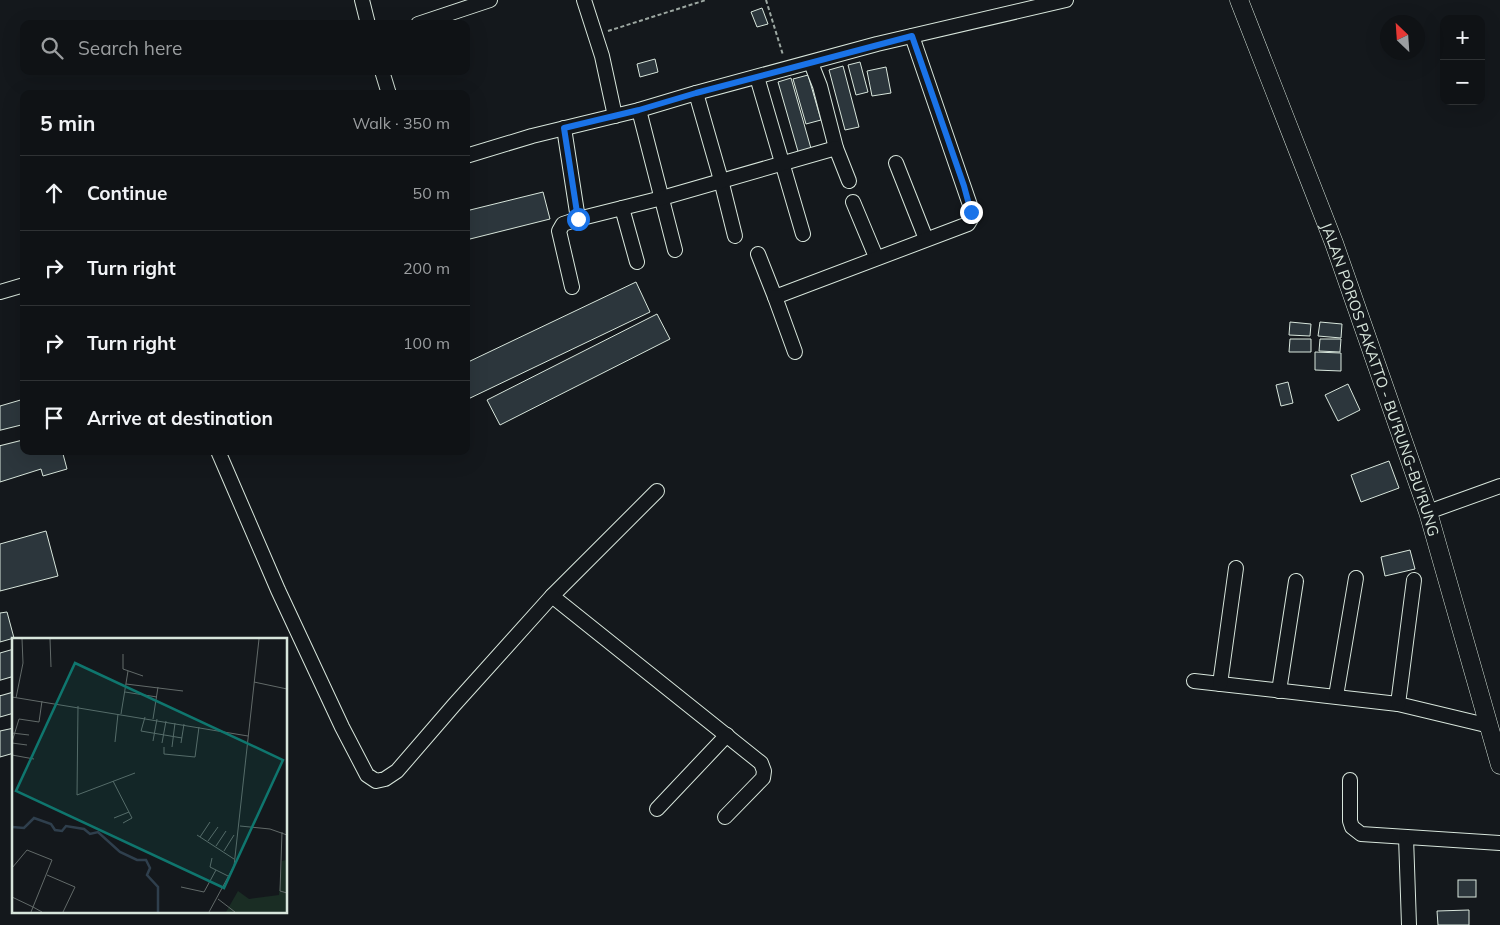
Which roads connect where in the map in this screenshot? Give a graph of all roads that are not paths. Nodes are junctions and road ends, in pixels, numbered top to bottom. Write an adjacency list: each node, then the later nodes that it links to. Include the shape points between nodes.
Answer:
1 (362, 0): 6 (street)
2 (490, 0): 7 (street)
3 (584, 0): 15 (street, via 596,34)
4 (1066, 0): 8 (street)
5 (1239, 0): 44 (main road, JALAN POROS PAKATTO - BU'RUNG-BU'RUNG, via 1334,243)
6 (367, 20)
7 (430, 20)
8 (912, 36): 9 (street); 29 (street, via 971,212 968,224)
9 (811, 62): 11 (street); 17 (street)
10 (383, 75): 12 (street)
11 (757, 77): 13 (street); 20 (street)
12 (388, 90)
13 (696, 93): 14 (street); 21 (street)
14 (639, 110): 15 (street); 23 (street)
15 (615, 116): 16 (street)
16 (564, 128): 18 (street); 26 (street)
17 (836, 148): 20 (street); 22 (street)
18 (470, 155)
19 (896, 163): 29 (street)
20 (781, 164): 21 (street); 27 (street)
21 (722, 180): 23 (street); 28 (street)
22 (849, 181)
23 (662, 198): 25 (street); 30 (street)
24 (853, 202): 32 (street)
25 (622, 208): 26 (street); 33 (street)
26 (578, 219): 35 (street, via 563,224 559,231)
27 (803, 234)
28 (735, 236)
29 (926, 239): 32 (street)
30 (675, 250)
31 (758, 254): 37 (street)
32 (876, 258): 37 (street)
33 (637, 262)
34 (20, 286): 36 (street)
35 (572, 287)
36 (0, 292)
37 (775, 297): 38 (street)
38 (796, 352)
39 (20, 433): 40 (street)
40 (0, 438)
41 (220, 455): 49 (street, via 342,727 367,775 374,780 385,779 397,771)
42 (1500, 486): 44 (street)
43 (657, 492): 49 (street)
44 (1428, 512): 55 (main road, JALAN POROS PAKATTO - BU'RUNG-BU'RUNG)
45 (1236, 568): 51 (street)
46 (1356, 578): 53 (street)
47 (1414, 580): 54 (street)
48 (1296, 581): 52 (street)
49 (552, 596): 56 (street)
50 (1194, 681): 51 (street)
51 (1220, 684): 52 (street)
52 (1279, 691): 53 (street)
53 (1336, 696): 54 (street)
54 (1398, 704): 55 (street)
55 (1490, 726): 57 (main road, JALAN POROS PAKATTO - BU'RUNG-BU'RUNG)
56 (727, 735): 59 (street); 60 (street, via 758,760 764,774)
57 (1500, 765)
58 (1350, 780): 61 (street, via 1352,827 1361,834)
59 (657, 809)
60 (725, 817)
61 (1406, 837): 62 (street); 63 (street)
62 (1500, 843)
63 (1409, 925)

